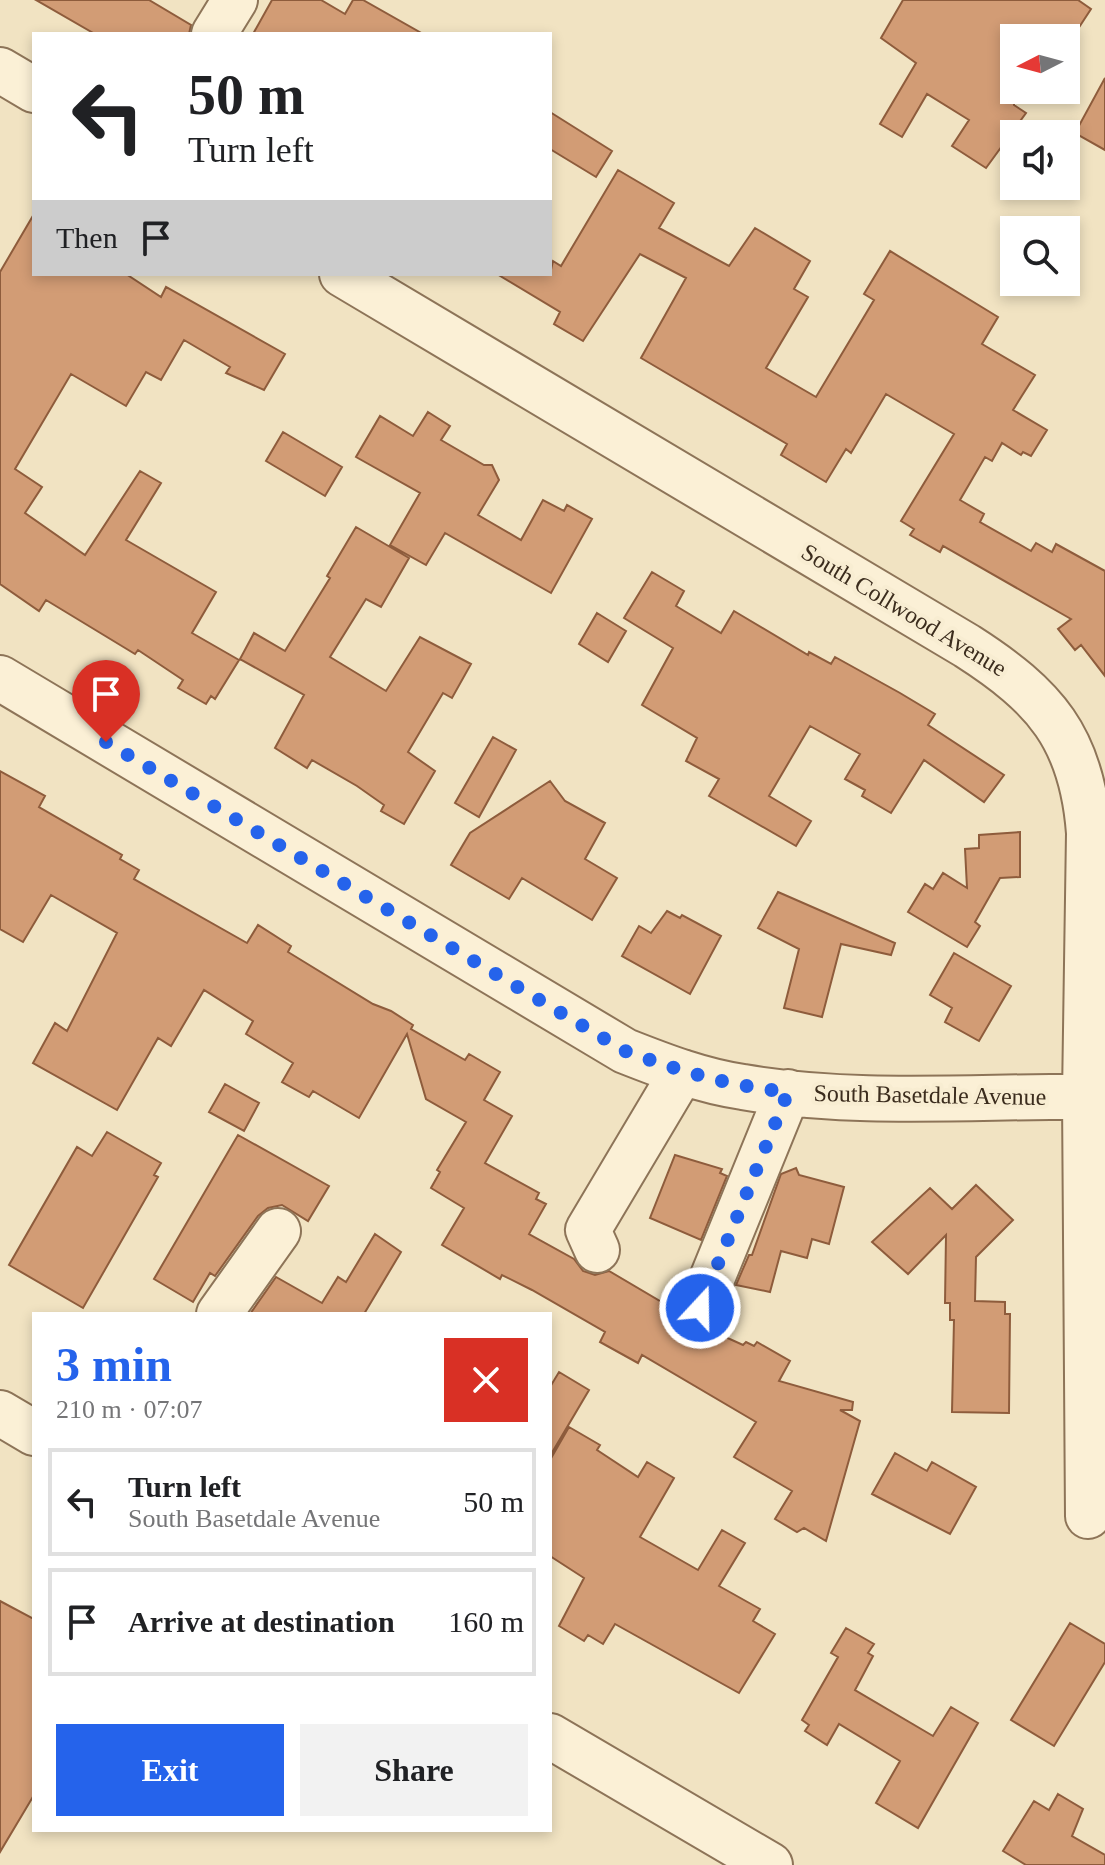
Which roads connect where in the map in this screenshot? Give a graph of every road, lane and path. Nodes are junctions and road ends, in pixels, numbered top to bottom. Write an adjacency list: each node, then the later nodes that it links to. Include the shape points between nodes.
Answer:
1 (235, 0): 2 (street)
2 (215, 32)
3 (0, 70): 4 (street)
4 (32, 89)
5 (345, 276): 9 (street, South Collwood Avenue, via 1015,677 1053,719 1086,793)
6 (0, 678): 7 (street, South Basetdale Avenue, via 625,1051)
7 (682, 1072): 8 (street, South Basetdale Avenue); 11 (street, via 588,1230)
8 (788, 1092): 9 (street, South Basetdale Avenue); 12 (street)
9 (1095, 1096): 16 (street, South Collwood Avenue)
10 (278, 1231): 13 (street)
11 (597, 1250)
12 (700, 1308)
13 (220, 1312)
14 (0, 1413): 15 (street)
15 (32, 1432)
16 (1088, 1516)
17 (552, 1737): 18 (street)
18 (770, 1865)

